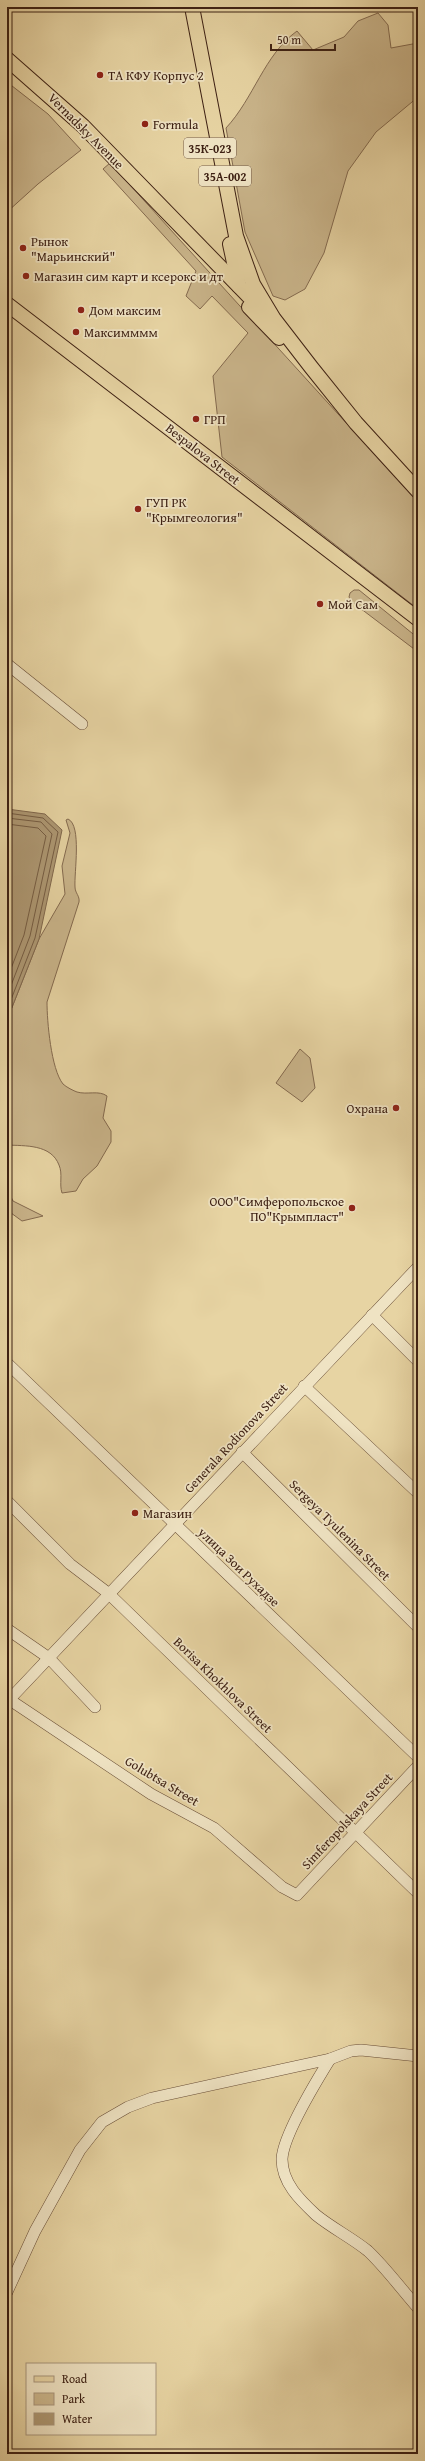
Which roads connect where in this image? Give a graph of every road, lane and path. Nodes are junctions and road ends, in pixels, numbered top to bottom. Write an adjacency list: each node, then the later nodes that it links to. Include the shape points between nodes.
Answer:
1 (185, 7): 5 (main road, 35К-023, via 213,164)
2 (192, 7): 8 (main road, 35А-002, via 239,250 253,284)
3 (7, 59): 4 (main road, Vernadsky Avenue, via 83,126)
4 (162, 208): 5 (main road, Vernadsky Avenue); 7 (main road, Vernadsky Avenue)
5 (240, 287): 7 (main road, 35К-023); 8 (main road, Vernadsky Avenue)
6 (7, 304): 11 (main road, Bespalova Street)
7 (245, 304): 9 (main road, 35А-002)
8 (285, 335): 9 (main road, 35А-002)
9 (331, 393): 10 (main road, 35А-002)
10 (418, 491)
11 (418, 619)
12 (7, 664): 13 (street)
13 (82, 724)
14 (418, 1267): 15 (street, Generala Rodionova Street)
15 (372, 1315): 16 (street); 18 (street, Generala Rodionova Street)
16 (418, 1361)
17 (7, 1362): 22 (street, улица Зои Рухадзе)
18 (304, 1386): 19 (street, Generala Rodionova Street); 20 (street)
19 (242, 1452): 22 (street, Generala Rodionova Street); 24 (street, Sergeya Tyulenina Street)
20 (418, 1494)
21 (7, 1501): 23 (street, Borisa Khokhlova Street, via 70,1564)
22 (174, 1524): 23 (street, Generala Rodionova Street); 29 (street, улица Зои Рухадзе)
23 (108, 1593): 26 (street, Generala Rodionova Street); 31 (street, Borisa Khokhlova Street)
24 (418, 1628)
25 (7, 1629): 26 (street)
26 (49, 1658): 27 (street, Generala Rodionova Street); 28 (street)
27 (8, 1699): 33 (street, Golubtsa Street, via 151,1794 214,1828 282,1887)
28 (95, 1706)
29 (418, 1757)
30 (418, 1766): 31 (street, Simferopolskaya Street)
31 (356, 1833): 32 (street, Borisa Khokhlova Street); 33 (street, Simferopolskaya Street)
32 (418, 1892)
33 (297, 1895)
34 (418, 2056): 35 (street, via 351,2050)
35 (330, 2059): 36 (street, via 152,2098 128,2107 102,2122 80,2150 57,2191); 37 (street, via 315,2082 287,2140 282,2159 286,2177 296,2196 317,2216 368,2252)
36 (7, 2292)
37 (418, 2308)

